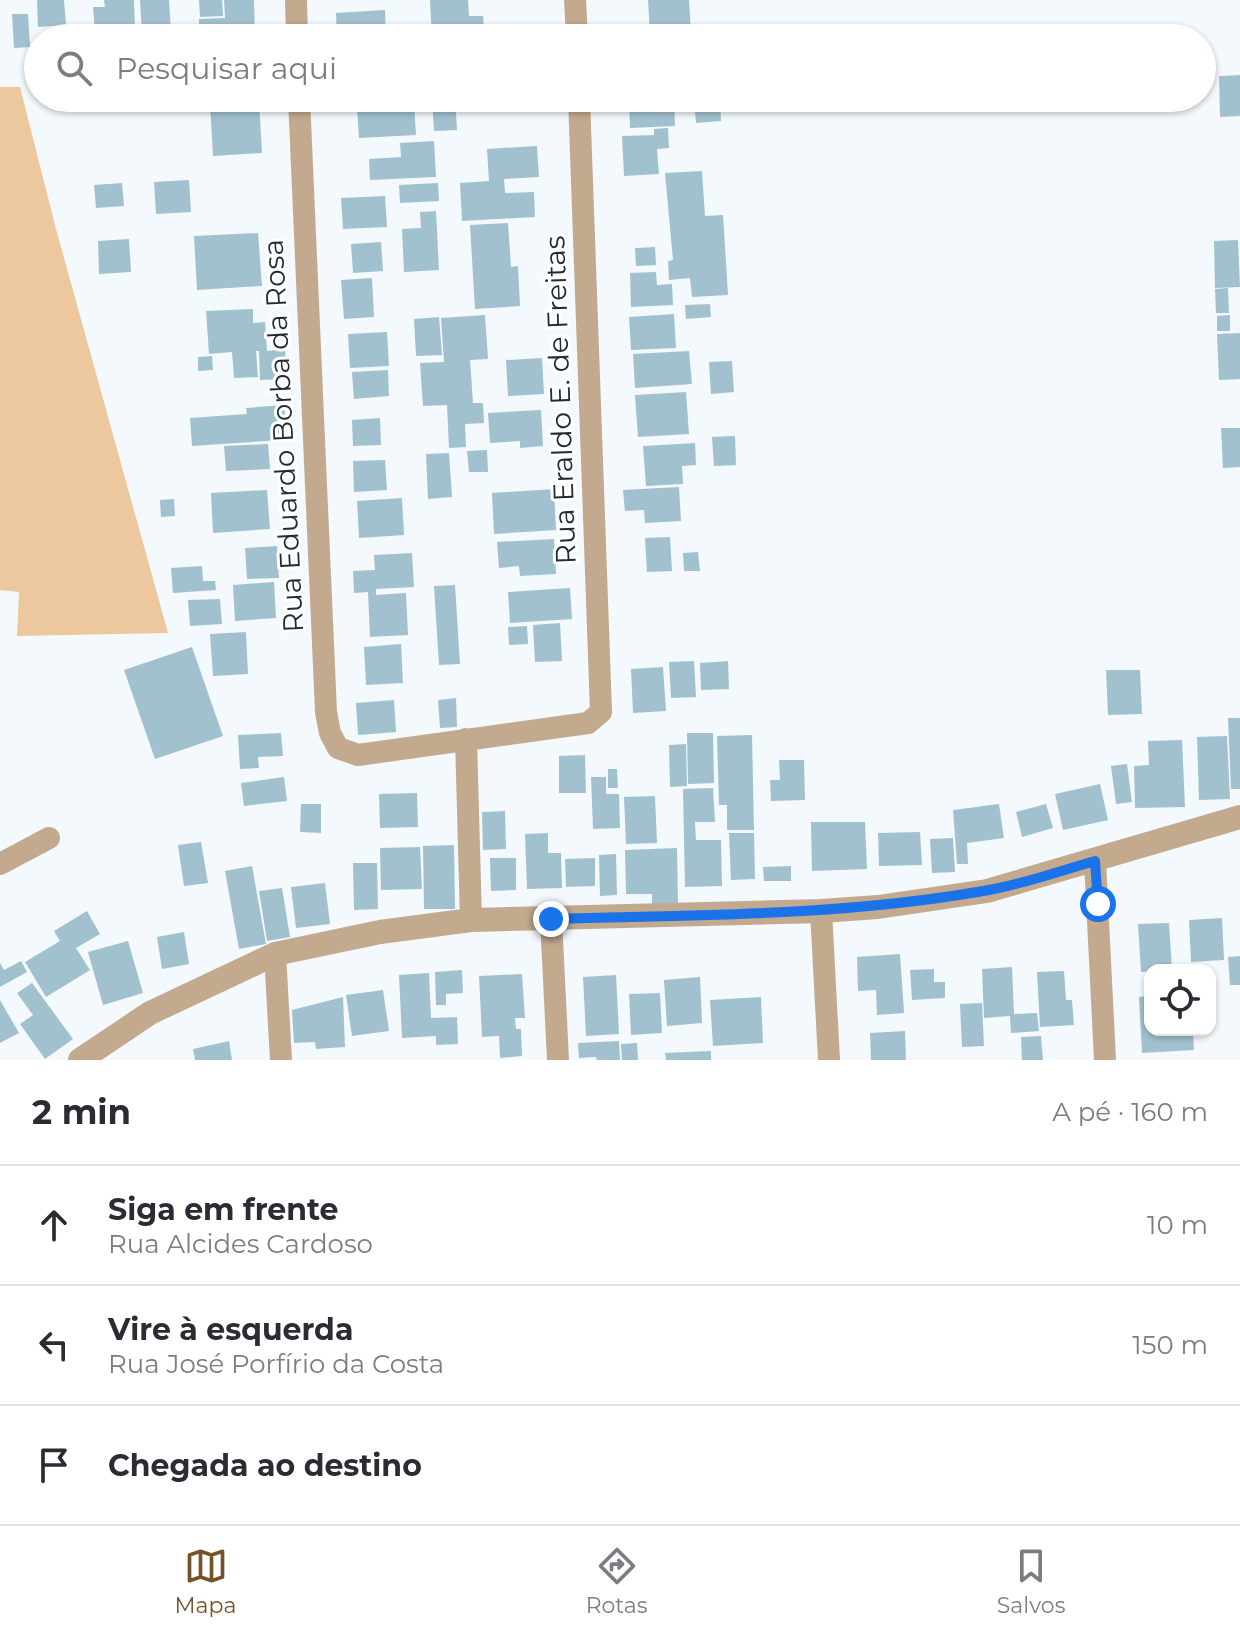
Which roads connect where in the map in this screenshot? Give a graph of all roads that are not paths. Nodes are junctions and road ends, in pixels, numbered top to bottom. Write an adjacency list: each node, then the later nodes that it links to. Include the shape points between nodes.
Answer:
1 (296, 0): 3 (street)
2 (575, 0): 4 (street)
3 (297, 24)
4 (576, 24)
5 (300, 112): 7 (street, Rua Eduardo Borba da Rosa, via 330,733 338,748 358,755)
6 (580, 112): 7 (street, Rua Eraldo E. de Freitas, via 601,712 588,723)
7 (466, 739): 14 (street)
8 (1240, 817): 10 (street)
9 (49, 838): 11 (street)
10 (1095, 861): 12 (street, via 987,891); 20 (street)
11 (0, 864)
12 (821, 911): 13 (street); 19 (street)
13 (551, 919): 14 (street); 18 (street)
14 (471, 920): 15 (street)
15 (275, 954): 16 (street, via 150,1013); 17 (street)
16 (80, 1060)
17 (281, 1060)
18 (558, 1060)
19 (829, 1060)
20 (1105, 1060)

